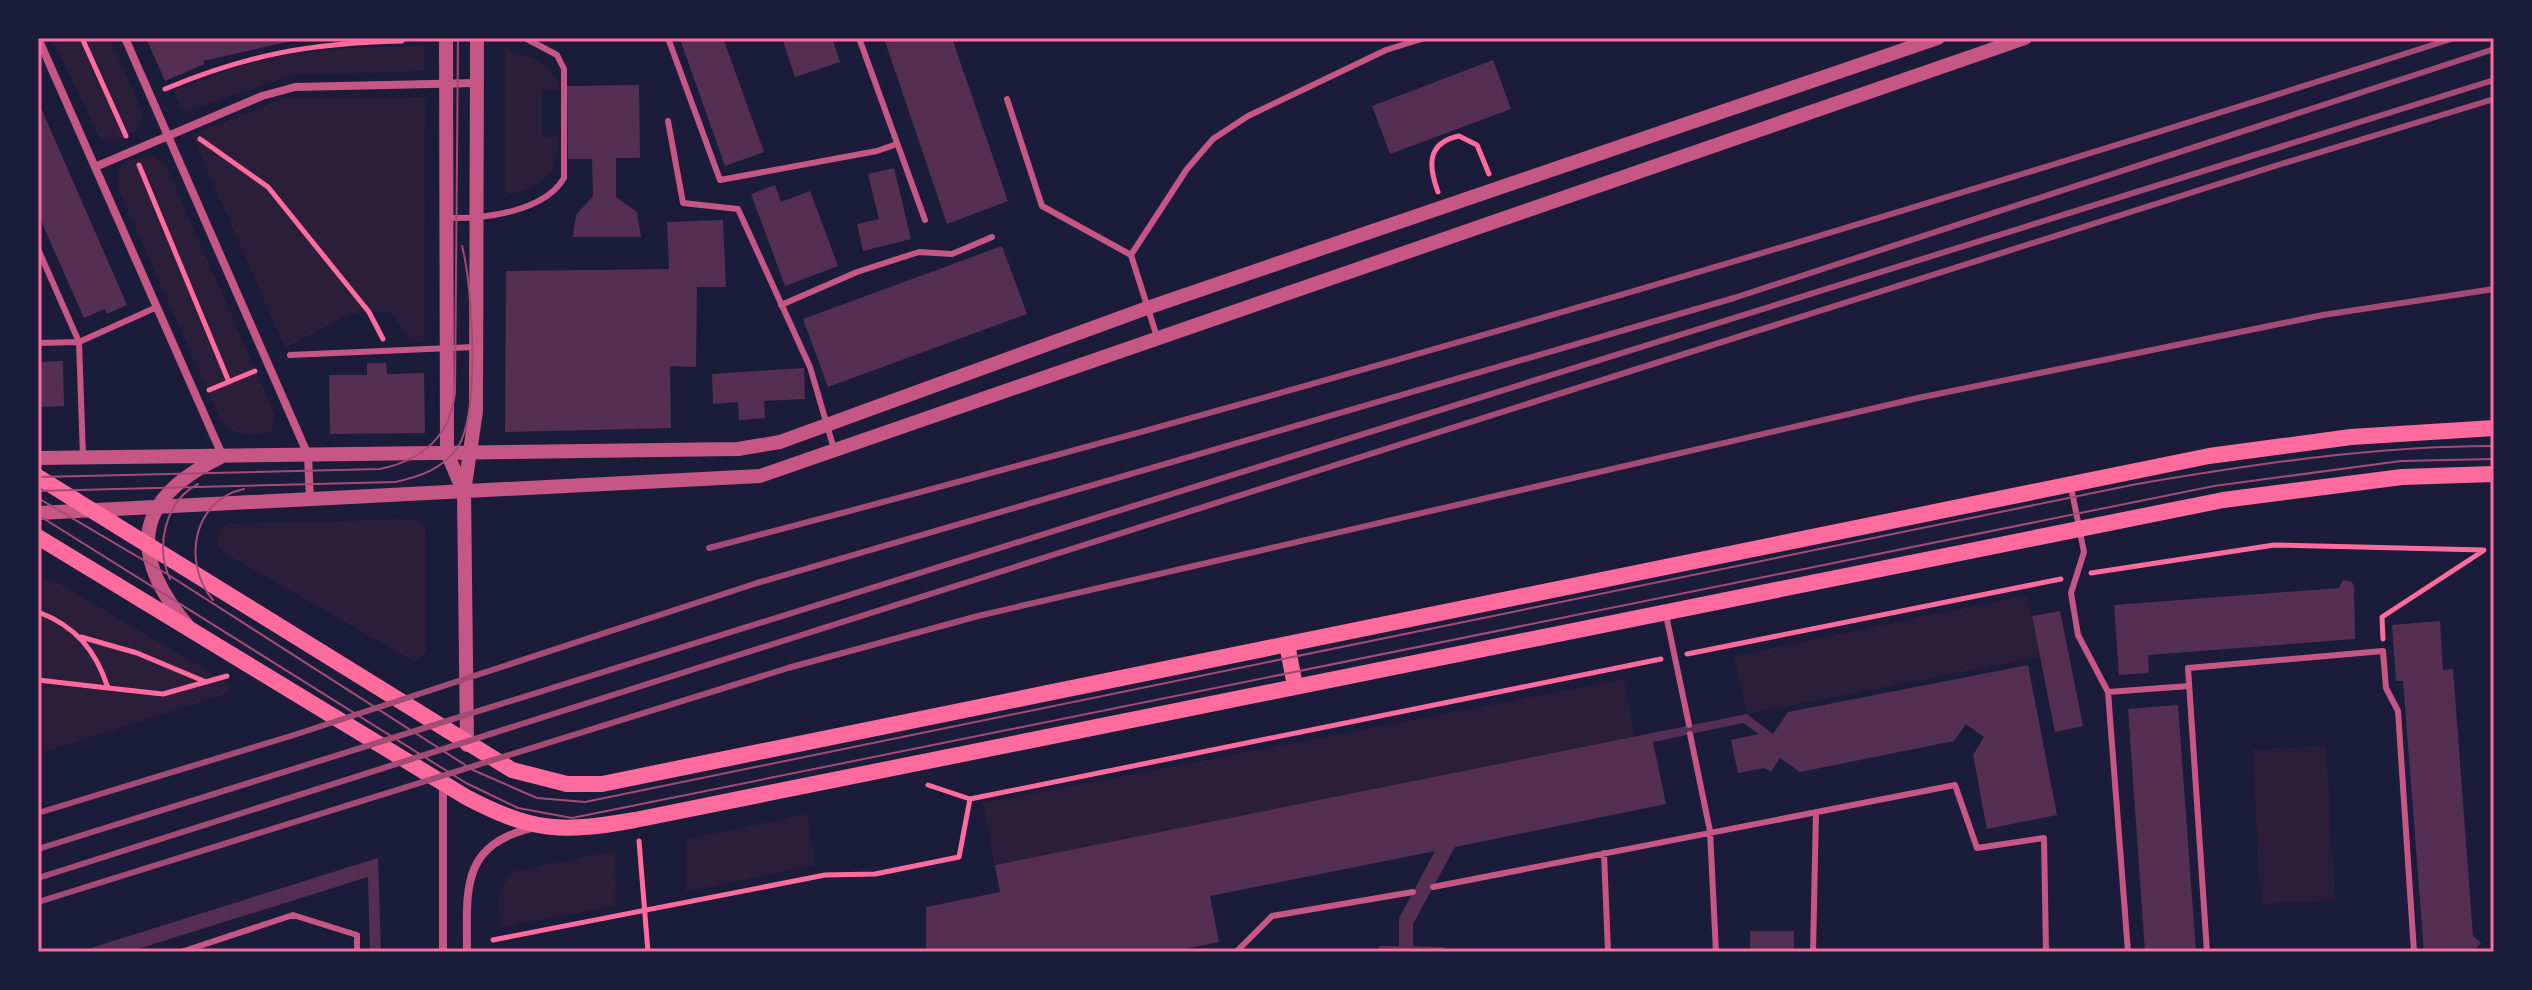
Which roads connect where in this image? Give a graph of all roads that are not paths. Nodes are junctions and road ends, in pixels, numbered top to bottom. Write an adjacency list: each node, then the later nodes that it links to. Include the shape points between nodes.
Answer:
1 (38, 38): 17 (street)
2 (125, 38): 15 (street)
3 (446, 38): 12 (street)
4 (477, 38): 11 (street)
5 (525, 38): 19 (lane, via 557,55 564,69 564,178 555,193)
6 (668, 38): 16 (lane, via 720,180)
7 (859, 38): 16 (lane)
8 (1425, 38): 23 (lane, via 1386,50 1248,116 1213,139)
9 (1938, 38): 26 (street)
10 (2025, 38): 27 (street)
11 (477, 83): 12 (street); 19 (street)
12 (446, 84): 15 (street, via 295,87); 18 (street)
13 (1007, 99): 23 (lane, via 1042,206)
14 (668, 121): 24 (lane, via 683,203 738,209)
15 (167, 134): 17 (street); 38 (street)
16 (897, 144): 20 (lane)
17 (95, 167): 25 (street)
18 (447, 218): 19 (lane); 31 (street)
19 (477, 219): 30 (street)
20 (925, 220)
21 (992, 237): 24 (lane, via 952,254 919,252)
22 (38, 249): 28 (lane)
23 (1131, 255): 26 (lane)
24 (781, 305): 33 (lane, via 810,367)
25 (157, 307): 28 (lane); 39 (street)
26 (1147, 308): 27 (lane); 33 (street)
27 (1158, 340): 35 (street)
28 (79, 342): 29 (lane); 41 (lane)
29 (38, 343)
30 (476, 347): 31 (lane); 37 (street)
31 (446, 348): 32 (lane); 36 (street)
32 (290, 355)
33 (826, 426): 35 (lane); 37 (street, via 738,449)
34 (2494, 428): 44 (main road, via 2239,451)
35 (836, 452): 45 (street, via 742,478)
36 (447, 453): 37 (street); 38 (street); 45 (street)
37 (470, 453): 45 (street)
38 (308, 455): 39 (street); 46 (street)
39 (223, 457): 41 (street); 47 (street, via 188,473)
40 (38, 458): 41 (street)
41 (83, 458)
42 (2494, 474): 50 (main road, via 2307,487)
43 (38, 477): 48 (main road)
44 (2071, 483): 50 (lane); 55 (main road)
45 (464, 492): 46 (street); 61 (street)
46 (310, 500): 47 (street)
47 (158, 505): 48 (street); 52 (street)
48 (92, 509): 49 (street); 52 (main road)
49 (38, 513)
50 (2080, 528): 53 (main road); 58 (lane, via 2084,552 2071,593 2078,635)
51 (38, 537): 54 (main road)
52 (147, 543): 54 (street, via 163,590); 61 (main road)
53 (1665, 612): 56 (main road); 59 (lane)
54 (190, 628): 62 (main road)
55 (1287, 644): 56 (main road); 61 (main road, via 602,784 536,779)
56 (1295, 686): 64 (main road, via 609,824)
57 (2189, 686): 58 (lane); 79 (lane); 80 (lane, via 2188,668 2383,651 2386,688 2398,711)
58 (2108, 692): 78 (lane)
59 (1689, 725)
60 (1690, 734): 65 (lane)
61 (467, 745)
62 (442, 782): 64 (main road, via 504,817); 71 (street)
63 (1816, 812): 65 (lane); 76 (lane); 77 (lane, via 1955,785 1977,848 2044,838)
64 (535, 827): 72 (street, via 489,844 472,870)
65 (1710, 831): 66 (lane); 75 (lane)
66 (1604, 853): 67 (lane); 74 (lane)
67 (1433, 887)
68 (1413, 892): 73 (lane, via 1272,916)
69 (181, 952): 70 (lane, via 293,915 357,935)
70 (357, 952)
71 (443, 952)
72 (467, 952)
73 (1236, 952)
74 (1608, 952)
75 (1716, 952)
76 (1813, 952)
77 (2046, 952)
78 (2128, 952)
79 (2207, 952)
80 (2414, 952)

